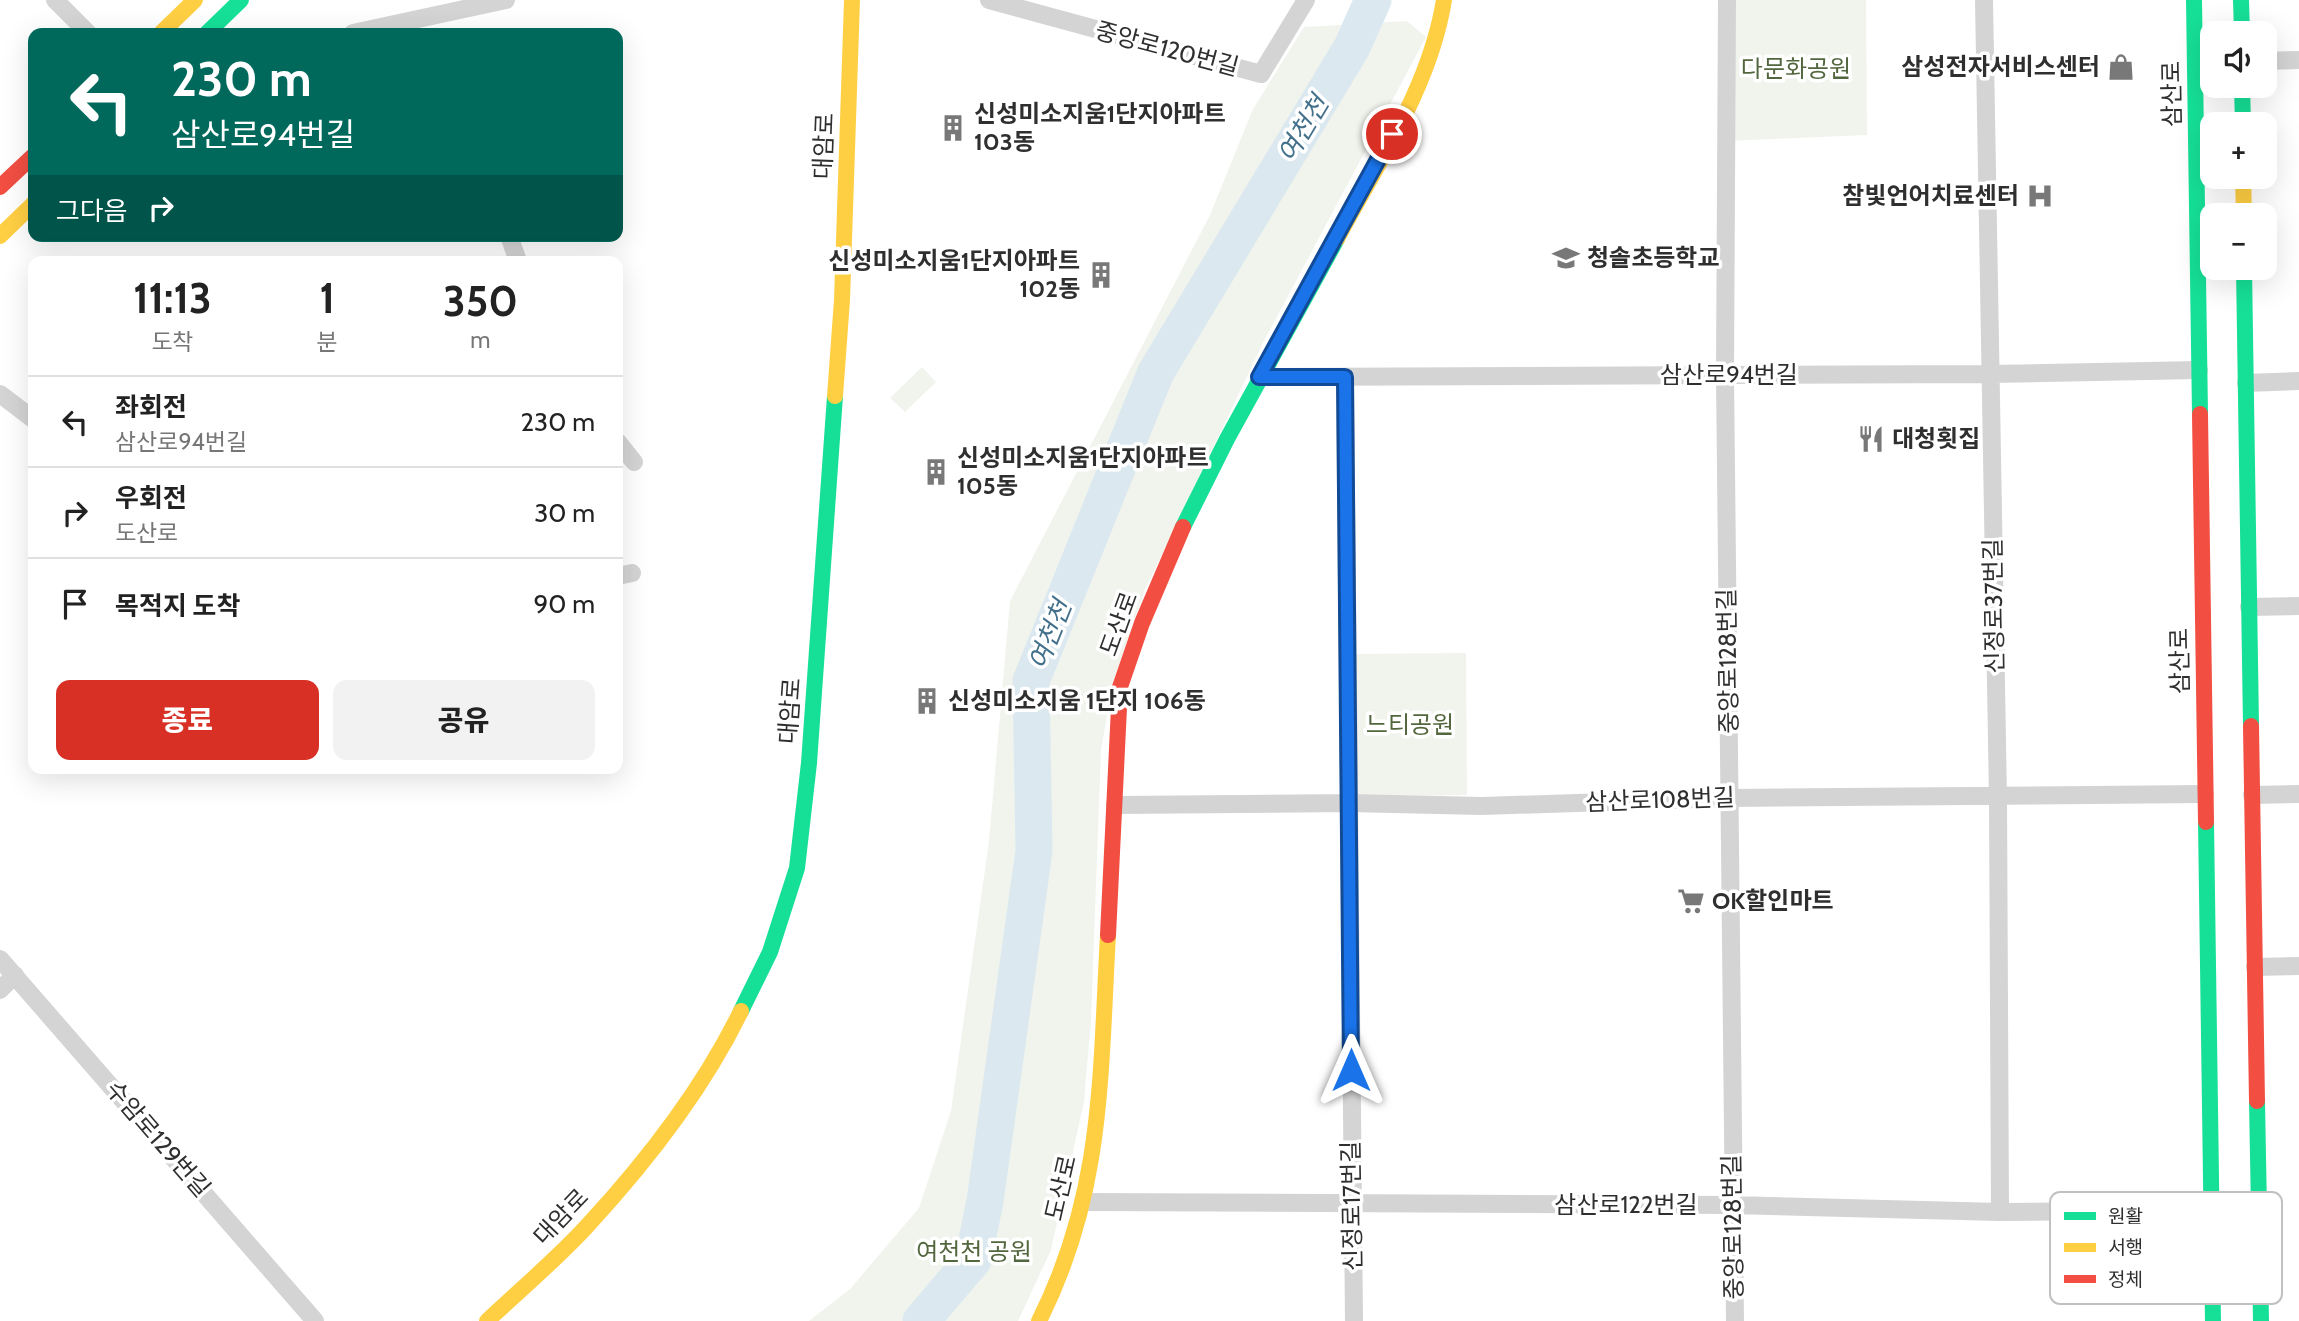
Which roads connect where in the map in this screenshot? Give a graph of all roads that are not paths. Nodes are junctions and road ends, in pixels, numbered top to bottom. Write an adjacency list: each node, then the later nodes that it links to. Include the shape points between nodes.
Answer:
1 (55, 0): 15 (street)
2 (195, 0): 16 (main road)
3 (241, 0): 17 (main road)
4 (506, 0): 18 (street)
5 (852, 0): 59 (main road, 대암로, via 842,300 809,764 797,868 770,952 727,1041 672,1123 588,1226)
6 (989, 0): 13 (street, 중앙로120번길)
7 (1306, 0): 13 (street, 중앙로120번길, via 1261,74)
8 (1444, 0): 29 (main road, 도산로, via 1436,42 1404,112)
9 (1727, 0): 28 (street, 중앙로128번길)
10 (1984, 0): 27 (street, 신정로37번길)
11 (2194, 0): 26 (main road, 삼산로)
12 (2241, 0): 14 (main road)
13 (1050, 8)
14 (2242, 21)
15 (83, 28)
16 (166, 28)
17 (216, 28)
18 (376, 28)
19 (2299, 60): 20 (street)
20 (2277, 61)
21 (28, 161): 22 (main road)
22 (0, 187)
23 (28, 209): 24 (main road)
24 (0, 236)
25 (2244, 280): 32 (main road)
26 (2199, 369): 27 (street, 삼산로94번길); 39 (main road, 삼산로)
27 (1990, 374): 28 (street, 삼산로94번길); 43 (street, 신정로37번길)
28 (1725, 375): 30 (street, 삼산로94번길); 42 (street, 중앙로128번길)
29 (1259, 377): 30 (street, 삼산로94번길); 45 (main road, 도산로, via 1135,639 1120,687)
30 (1345, 377): 44 (street, 신정로17번길)
31 (2299, 382): 32 (street)
32 (2246, 383): 38 (main road)
33 (0, 394): 34 (street)
34 (28, 415)
35 (623, 448): 36 (street)
36 (634, 462)
37 (2299, 606): 38 (street)
38 (2249, 607): 41 (main road)
39 (2204, 794): 43 (street, 삼산로108번길); 51 (main road, 삼산로)
40 (2299, 794): 41 (street)
41 (2252, 795): 48 (main road)
42 (1729, 798): 43 (street, 삼산로108번길); 44 (street, 삼산로108번길, via 1482,806); 55 (street, 중앙로128번길)
43 (1998, 798): 56 (street, 신정로37번길)
44 (1349, 803): 45 (street, 삼산로108번길); 54 (street, 신정로17번길)
45 (1115, 805): 53 (main road, 도산로, via 1098,1120)
46 (0, 959): 49 (street, 수암로129번길)
47 (2299, 966): 48 (street)
48 (2255, 967): 52 (main road)
49 (15, 975): 50 (street); 58 (street, 수암로129번길)
50 (0, 990)
51 (2211, 1192)
52 (2259, 1192)
53 (1083, 1202): 54 (street, 삼산로122번길); 60 (main road, 도산로)
54 (1352, 1204): 55 (street, 삼산로122번길); 61 (street, 신정로17번길)
55 (1733, 1205): 56 (street, 삼산로122번길); 62 (street, 중앙로128번길)
56 (2000, 1212): 57 (street, 삼산로122번길)
57 (2050, 1212)
58 (315, 1321)
59 (487, 1321)
60 (1039, 1321)
61 (1354, 1321)
62 (1735, 1321)

